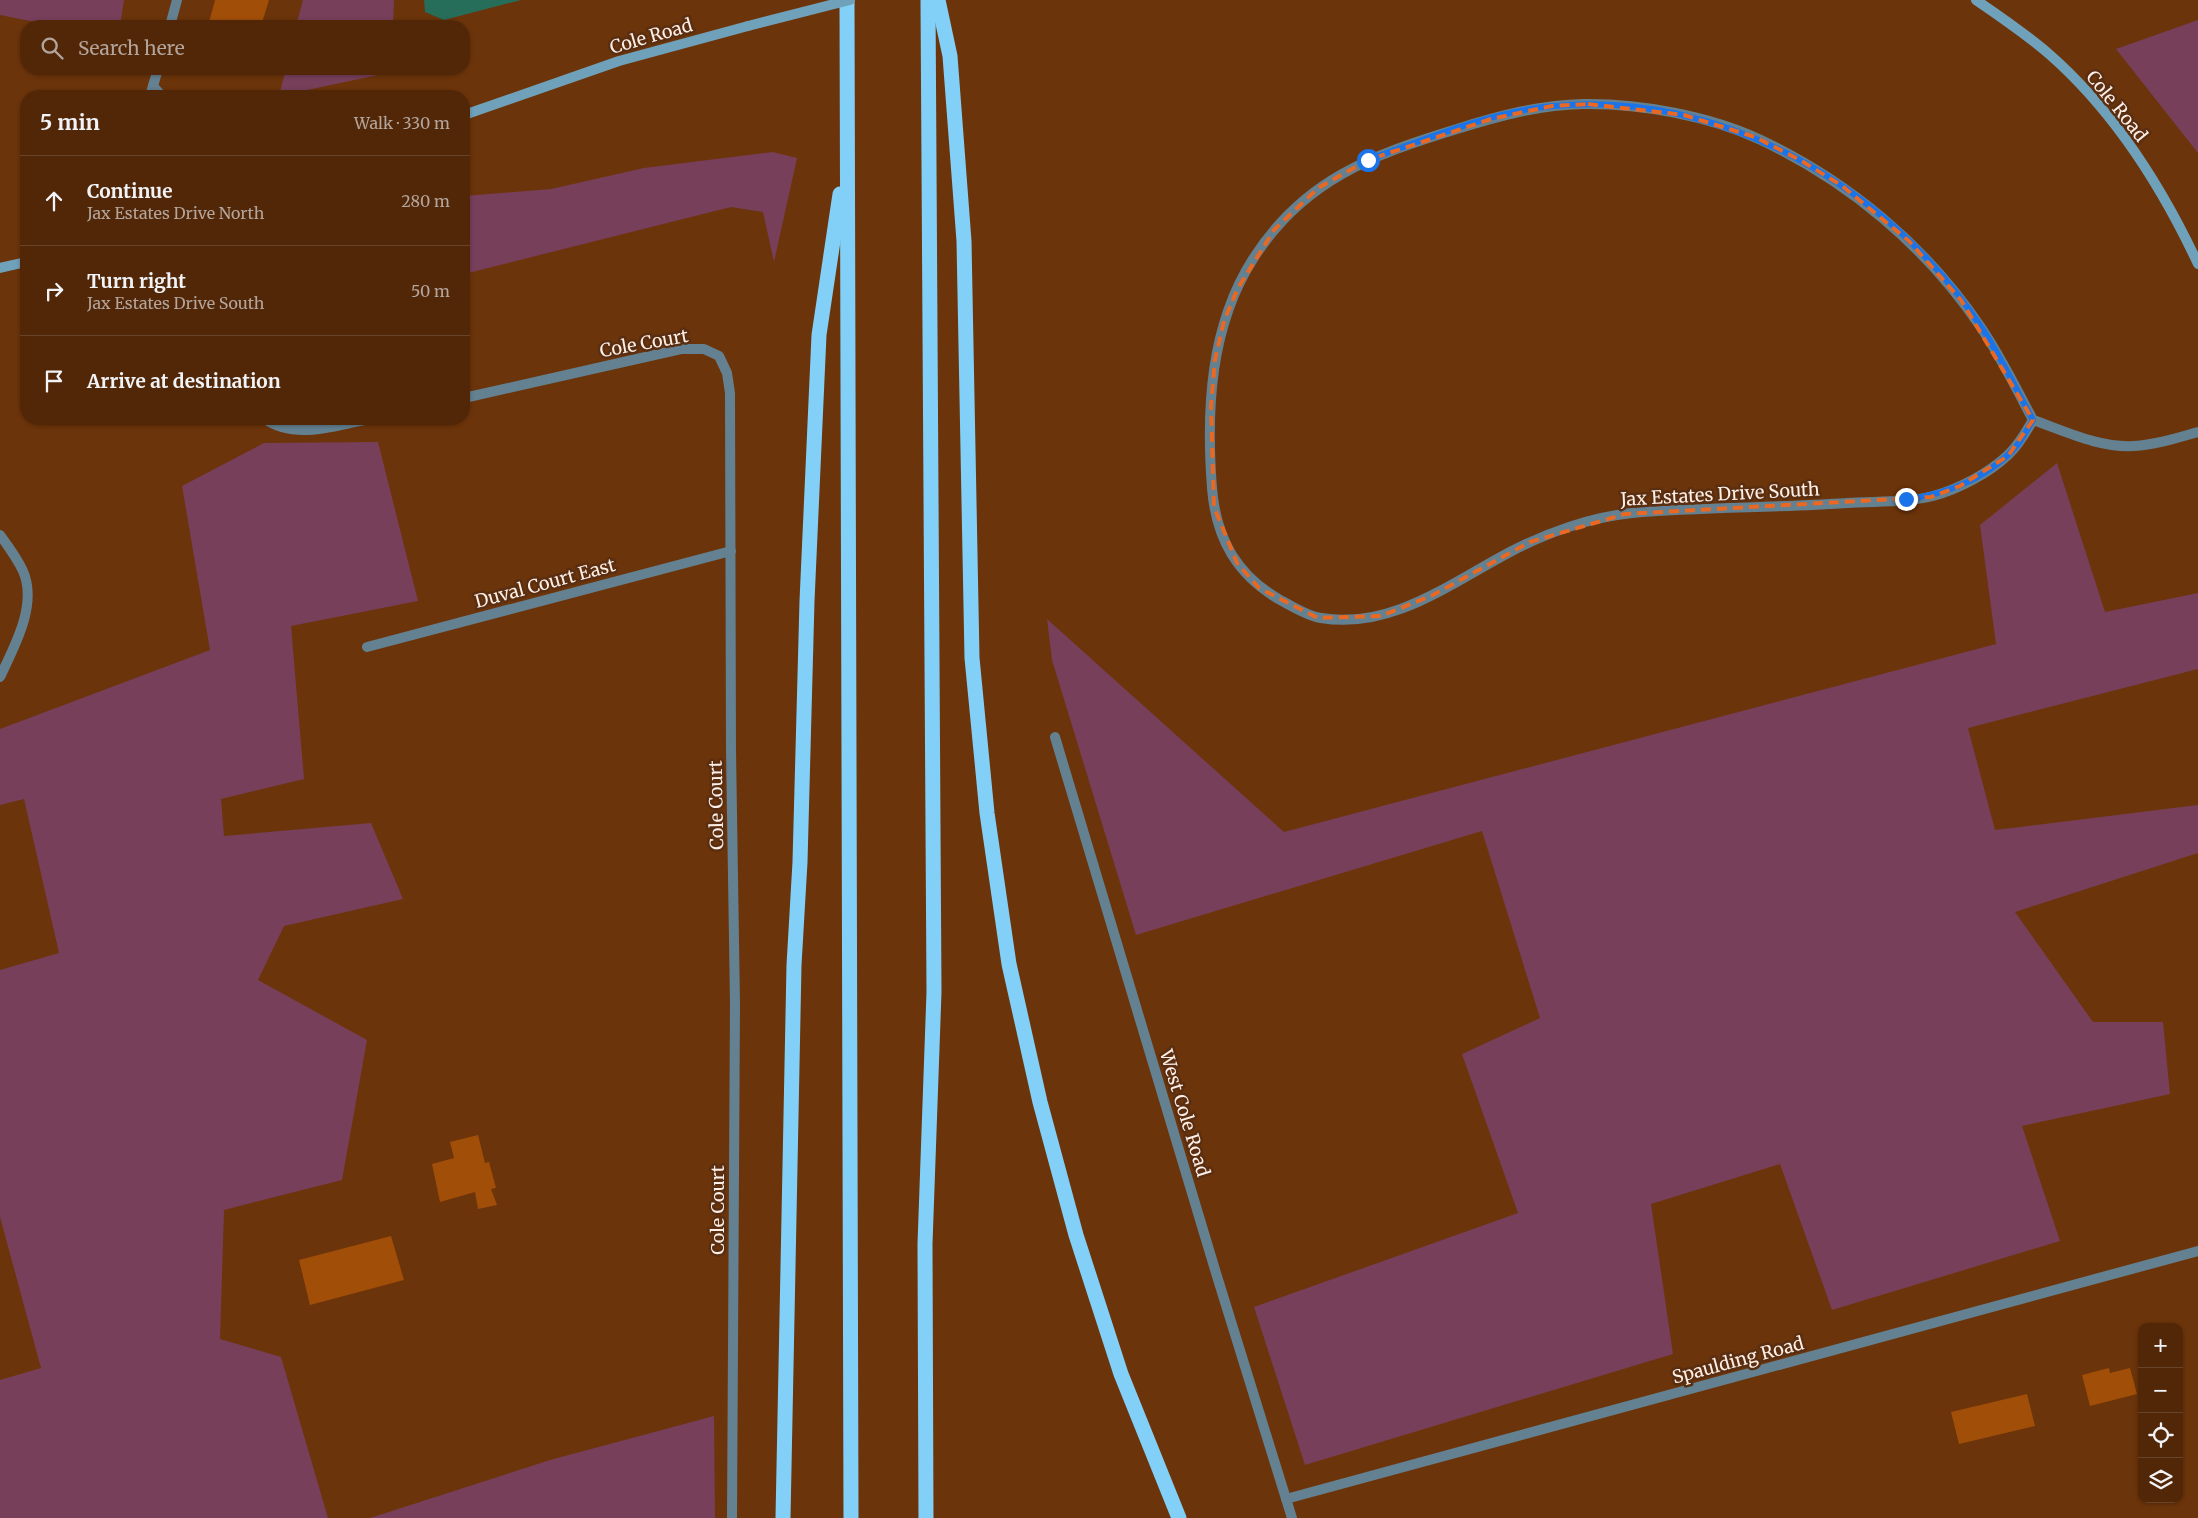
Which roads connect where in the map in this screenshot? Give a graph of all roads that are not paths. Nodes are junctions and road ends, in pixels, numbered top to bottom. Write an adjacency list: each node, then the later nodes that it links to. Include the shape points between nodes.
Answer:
1 (178, 0): 6 (street)
2 (848, 0): 9 (street, Cole Road, bridge, via 619,61); 10 (highway)
3 (928, 0): 29 (highway, via 934,992 925,1244)
4 (938, 0): 30 (highway, via 950,56 964,240 972,658 987,813 1010,964 1040,1102 1076,1234 1121,1374)
5 (1976, 0): 12 (street, Cole Road, via 2051,56 2098,105 2158,186)
6 (172, 20)
7 (156, 75): 8 (street)
8 (152, 90)
9 (470, 114)
10 (847, 143): 27 (highway, via 819,335 806,601 800,862 794,965); 28 (highway)
11 (20, 263): 13 (street)
12 (2198, 264)
13 (0, 268)
14 (470, 397): 20 (street, Cole Court, via 681,349 704,350 719,356 727,373 730,393)
15 (2033, 420): 15 (street, Jax Estates Drive South, via 1982,328 1961,300 1910,241 1842,185 1755,137 1713,123 1643,108 1588,104 1552,106 1437,135 1368,160 1318,188 1291,212 1252,259 1224,321 1215,360 1211,406 1211,478 1214,508 1225,542 1237,563 1259,588 1318,618 1363,619 1390,613 1433,595 1530,542 1581,524 1625,514 1931,497 1960,486 2008,456); 18 (street, via 2113,445 2134,446)
16 (275, 425): 17 (street, via 301,430)
17 (341, 425)
18 (2198, 432)
19 (0, 535): 22 (street, via 24,572 28,593 24,620)
20 (731, 552): 21 (street, Duval Court East); 26 (street, Cole Court, via 735,1003)
21 (367, 647)
22 (0, 677)
23 (1055, 737): 25 (street, West Cole Road)
24 (2198, 1251): 25 (street, Spaulding Road)
25 (1286, 1499): 31 (street, West Cole Road)
26 (732, 1518)
27 (783, 1518)
28 (850, 1518)
29 (926, 1518)
30 (1179, 1518)
31 (1292, 1518)

